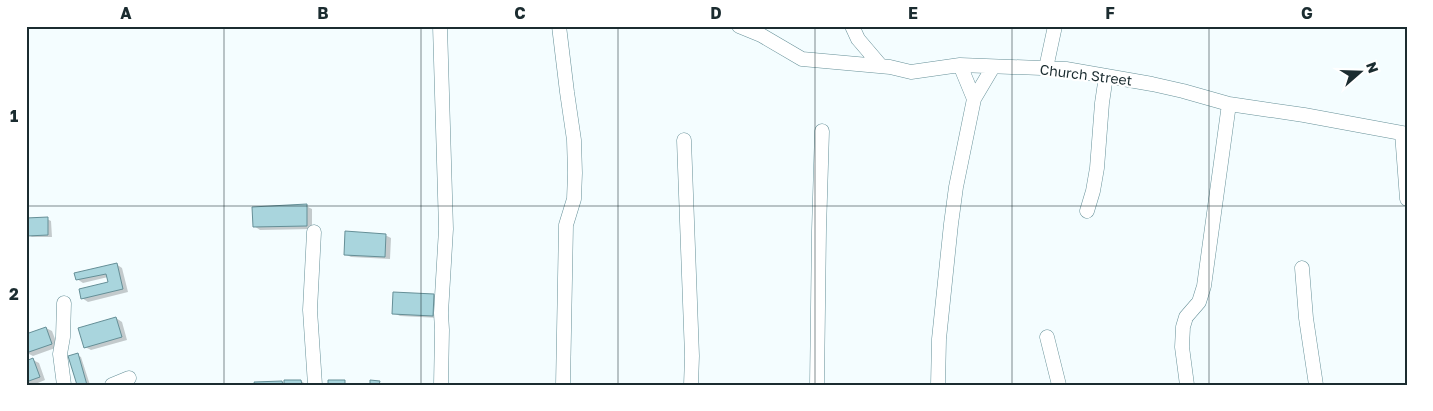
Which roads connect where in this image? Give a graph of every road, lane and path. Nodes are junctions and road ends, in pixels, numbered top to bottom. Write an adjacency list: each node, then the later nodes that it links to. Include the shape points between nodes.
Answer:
1 (440, 26): 26 (street, via 446,229)
2 (559, 26): 27 (street, via 574,140 575,173 574,199 566,225)
3 (739, 26): 7 (street, Church Street, via 802,59)
4 (852, 26): 7 (street, via 858,39)
5 (1055, 26): 9 (street)
6 (960, 65): 7 (street, Church Street, via 911,72); 8 (street, Church Street); 11 (street)
7 (881, 66)
8 (993, 67): 9 (street, Church Street); 11 (street)
9 (1046, 68): 10 (street, Church Street)
10 (1106, 76): 12 (street, Church Street); 17 (street, via 1097,168)
11 (974, 99): 30 (street, via 951,224 939,339)
12 (1229, 104): 14 (street, Church Street); 32 (street, via 1204,286 1199,302 1186,317 1183,327)
13 (822, 131): 29 (street)
14 (1404, 133): 16 (street)
15 (684, 140): 28 (street)
16 (1407, 199)
17 (1087, 212)
18 (314, 232): 25 (street, via 310,310)
19 (1302, 268): 33 (street)
20 (64, 304): 23 (street, via 60,354)
21 (1047, 337): 31 (street)
22 (129, 378): 24 (street)
23 (64, 385)
24 (112, 385)
25 (315, 385)
26 (441, 385)
27 (563, 385)
28 (691, 385)
29 (817, 385)
30 (938, 385)
31 (1059, 385)
32 (1187, 385)
33 (1316, 385)

